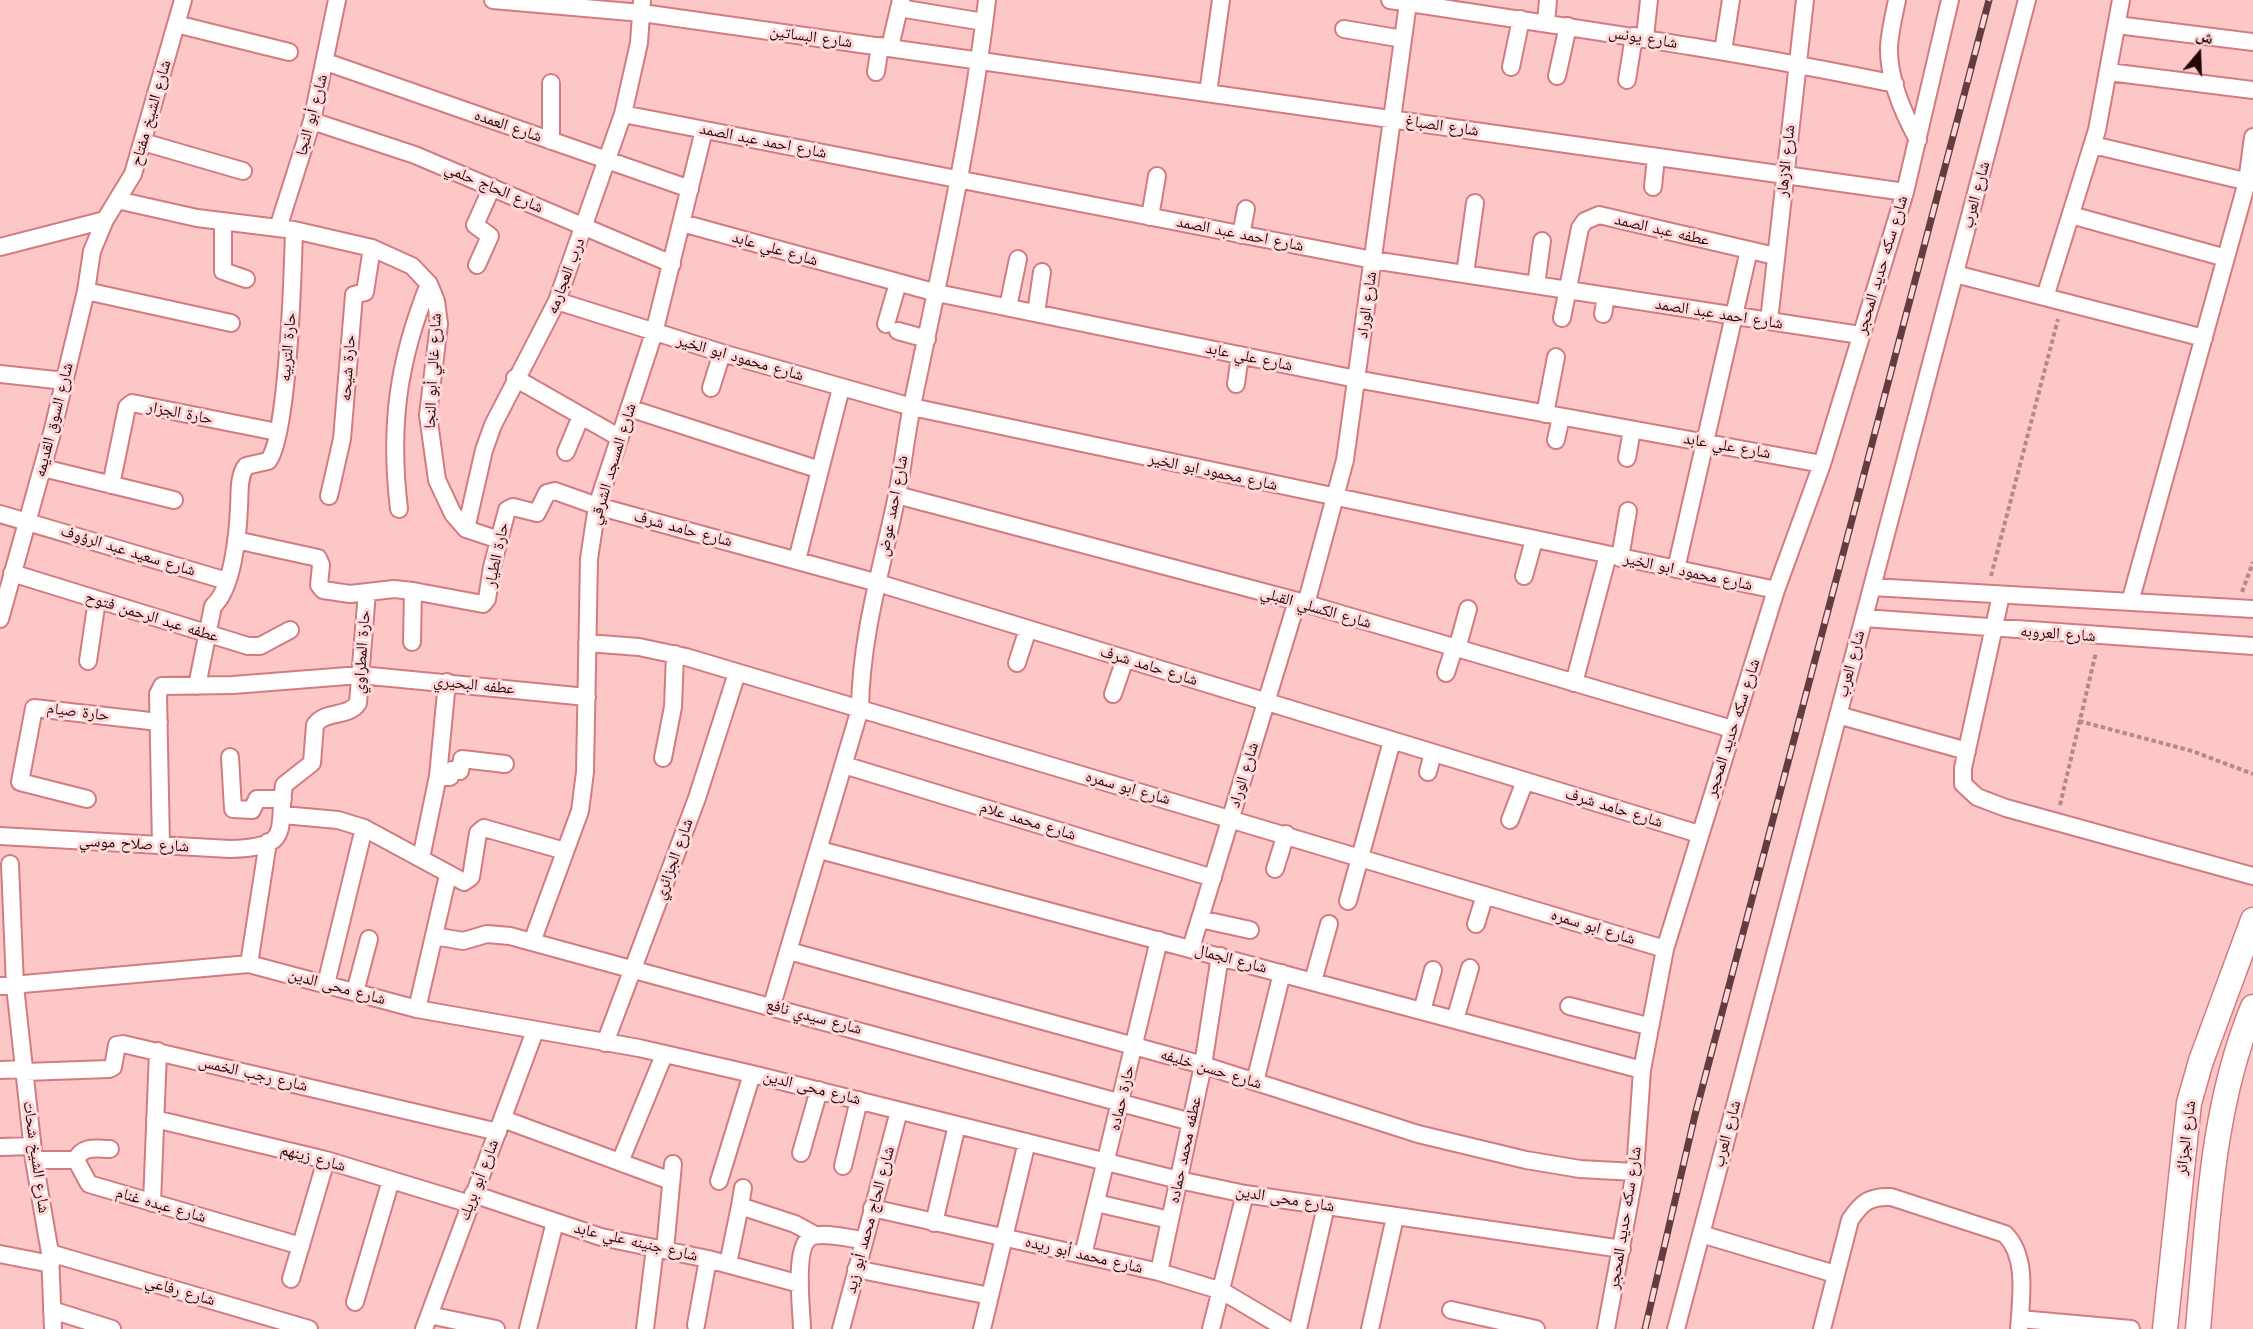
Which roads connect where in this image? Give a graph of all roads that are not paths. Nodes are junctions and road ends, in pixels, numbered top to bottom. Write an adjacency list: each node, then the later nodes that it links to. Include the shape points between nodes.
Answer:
1 (183, 0): 21 (street, شارع الشيخ مفتاح)
2 (337, 0): 32 (street, شارع أبو النجا)
3 (493, 0): 17 (street, شارع البساتين)
4 (987, 0): 19 (street, شارع احمد عوض)
5 (1221, 0): 42 (street)
6 (1390, 0): 15 (street, شارع يونس)
7 (1548, 0): 20 (street)
8 (1650, 0): 25 (street)
9 (1731, 0): 29 (street)
10 (1805, 0): 33 (street, شارع الازهار)
11 (1897, 0): 40 (street, via 1889,47)
12 (1950, 0): 48 (street, شارع سكه حديد المحجر)
13 (2027, 0): 86 (street, شارع العرب)
14 (2121, 0): 22 (street)
15 (1418, 2): 18 (street, شارع يونس); 26 (street, شارع الوراد)
16 (900, 4): 19 (street); 28 (street)
17 (642, 7): 28 (street, شارع البساتين); 43 (street, درب العجارمه)
18 (1521, 19): 20 (street, شارع يونس); 34 (street)
19 (984, 22): 31 (street, شارع احمد عوض)
20 (1546, 23): 23 (street, شارع يونس)
21 (177, 24): 30 (street); 50 (street, شارع الشيخ مفتاح)
22 (2117, 25): 27 (street); 36 (street)
23 (1568, 26): 25 (street, شارع يونس); 37 (street)
24 (1344, 29): 26 (street)
25 (1639, 37): 29 (street, شارع يونس); 38 (street)
26 (1403, 39): 44 (street, شارع الوراد)
27 (2253, 42)
28 (885, 47): 31 (street, شارع البساتين); 35 (street)
29 (1723, 51): 33 (street, شارع يونس)
30 (289, 52)
31 (980, 61): 42 (street, شارع الصباغ); 57 (street, شارع احمد عوض)
32 (326, 62): 45 (street, شارع أبو النجا); 49 (street, شارع العمده)
33 (1796, 63): 40 (street, شارع يونس); 55 (street, شارع الازهار)
34 (1511, 67)
35 (876, 72)
36 (2109, 72): 41 (street); 51 (street)
37 (1557, 76)
38 (1627, 80)
39 (551, 83): 49 (street)
40 (1895, 84): 48 (street, via 1906,119)
41 (2253, 90)
42 (1208, 93): 44 (street, شارع الصباغ)
43 (623, 114): 46 (street, شارع احمد عبد الصمد); 53 (street, درب العجارمه)
44 (1393, 119): 52 (street, شارع الصباغ); 81 (street, شارع الوراد)
45 (312, 121): 59 (street, شارع الحاج حلمي, via 415,155); 72 (street, شارع أبو النجا)
46 (704, 130): 57 (street, شارع احمد عبد الصمد); 61 (street, شارع المسجد الشرقي)
47 (2253, 137): 58 (street)
48 (1918, 140): 62 (street, شارع سكه حديد المحجر)
49 (551, 141): 53 (street, شارع العمده)
50 (143, 142): 54 (street); 63 (street, شارع الشيخ مفتاح, via 132,174)
51 (2093, 146): 58 (street); 66 (street)
52 (1656, 157): 55 (street, شارع الصباغ); 60 (street)
53 (607, 161): 61 (street, شارع العمده); 71 (street, درب العجارمه)
54 (243, 171)
55 (1785, 175): 62 (street, شارع الصباغ); 78 (street, شارع الازهار)
56 (1157, 176): 67 (street)
57 (960, 180): 67 (street, شارع احمد عبد الصمد); 93 (street, شارع احمد عوض)
58 (2250, 183): 79 (street)
59 (492, 187): 71 (street, شارع الحاج حلمي); 83 (street, via 475,225 490,237)
60 (1653, 187)
61 (690, 189): 70 (street, شارع المسجد الشرقي)
62 (1905, 192): 105 (street, شارع سكه حديد المحجر)
63 (117, 200): 68 (street, شارع الشيخ مفتاح); 69 (street)
64 (1475, 203): 85 (street)
65 (1246, 208): 73 (street)
66 (2071, 215): 79 (street); 95 (street)
67 (1150, 217): 73 (street, شارع احمد عبد الصمد)
68 (105, 220): 75 (street); 92 (street, شارع السوق القديمه, via 92,251)
69 (223, 222): 72 (street); 87 (street, via 223,271)
70 (682, 223): 82 (street, شارع المسجد الشرقي); 88 (street, شارع علي عابد)
71 (585, 226): 82 (street, شارع الحاج حلمي); 96 (street, درب العجارمه)
72 (286, 229): 76 (street); 123 (street, حارة التربيه, via 291,315)
73 (1241, 235): 81 (street, شارع احمد عبد الصمد)
74 (1542, 241): 90 (street)
75 (0, 247)
76 (372, 248): 89 (street, via 412,266); 134 (street, حارة شيحه, via 365,292 354,295 342,439)
77 (1749, 250): 78 (street, عطفه عبد الصمد); 91 (street, عطفه عبد الصمد, via 1592,216 1580,228); 100 (street)
78 (1775, 256): 102 (street, شارع الازهار)
79 (2226, 258): 106 (street)
80 (1018, 259): 97 (street)
81 (1373, 260): 85 (street, شارع احمد عبد الصمد); 113 (street, شارع الوراد)
82 (672, 264): 104 (street, شارع المسجد الشرقي)
83 (477, 265)
84 (1042, 272): 98 (street)
85 (1465, 274): 90 (street, شارع احمد عبد الصمد)
86 (1955, 274): 95 (street); 153 (street, شارع العرب)
87 (246, 279)
88 (898, 283): 93 (street, شارع علي عابد); 107 (street, via 892,328)
89 (429, 284): 138 (street, via 415,319 397,394 394,471); 142 (street, شارع غالي أبو النجا, via 439,324 428,415 432,460 443,496)
90 (1536, 285): 91 (street, شارع احمد عبد الصمد)
91 (1568, 290): 94 (street, شارع احمد عبد الصمد); 101 (street)
92 (86, 291): 103 (street); 114 (street, شارع السوق القديمه)
93 (937, 293): 97 (street, شارع علي عابد); 107 (street, شارع احمد عوض)
94 (1606, 296): 99 (street); 100 (street, شارع احمد عبد الصمد)
95 (2045, 297): 106 (street)
96 (557, 301): 104 (street, شارع محمود ابو الخير); 112 (street, درب العجارمه)
97 (1008, 307): 98 (street, شارع علي عابد)
98 (1036, 313): 109 (street, شارع علي عابد)
99 (1603, 314)
100 (1735, 316): 102 (street, شارع احمد عبد الصمد); 126 (street)
101 (1562, 318)
102 (1769, 321): 105 (street, شارع احمد عبد الصمد)
103 (231, 323)
104 (654, 333): 108 (street, شارع محمود ابو الخير); 119 (street, شارع المسجد الشرقي)
105 (1860, 335): 129 (street, شارع سكه حديد المحجر)
106 (2204, 338): 159 (street)
107 (927, 339): 118 (street, شارع احمد عوض)
108 (722, 353): 116 (street); 117 (street, شارع محمود ابو الخير)
109 (1240, 356): 113 (street, شارع علي عابد); 115 (street)
110 (1556, 357): 121 (street)
111 (0, 374): 114 (street)
112 (515, 378): 120 (street); 142 (street, درب العجارمه, via 484,450)
113 (1356, 380): 121 (street, شارع علي عابد); 135 (street, شارع الوراد)
114 (65, 381): 130 (street, شارع السوق القديمه)
115 (1236, 384)
116 (711, 388)
117 (841, 388): 118 (street, شارع محمود ابو الخير); 131 (street)
118 (912, 407): 133 (street, شارع احمد عوض); 135 (street, شارع محمود ابو الخير)
119 (629, 408): 124 (street, شارع المسجد الشرقي); 131 (street)
120 (581, 416): 124 (street); 127 (street)
121 (1553, 416): 122 (street, شارع علي عابد); 125 (street)
122 (1632, 430): 126 (street, شارع علي عابد); 128 (street)
123 (277, 432): 132 (street, حارة الجزار, via 132,403 127,407); 143 (street, حارة التربيه, via 272,457 243,469)
124 (620, 438): 137 (street, شارع المسجد الشرقي)
125 (1556, 440)
126 (1707, 442): 129 (street, شارع علي عابد); 148 (street)
127 (566, 452)
128 (1627, 458)
129 (1822, 464): 154 (street, شارع سكه حديد المحجر)
130 (43, 468): 132 (street); 141 (street, شارع السوق القديمه)
131 (820, 470): 147 (street)
132 (111, 485): 136 (street)
133 (897, 495): 152 (street, شارع احمد عوض); 160 (street, شارع الكسلي القبلي)
134 (329, 496)
135 (1337, 498): 145 (street, شارع محمود ابو الخير); 160 (street, شارع الوراد)
136 (174, 500)
137 (597, 506): 144 (street, حارة الطيار, via 550,491 537,513 513,507 507,510); 147 (street, شارع حامد شرف); 170 (street, شارع المسجد الشرقي, via 589,559)
138 (399, 509)
139 (1628, 511): 146 (street)
140 (0, 514): 141 (street, شارع سعيد عبد الرؤوف)
141 (28, 520): 149 (street, شارع السوق القديمه); 151 (street, شارع سعيد عبد الرؤوف)
142 (466, 529): 144 (street)
143 (236, 540): 151 (street); 156 (street, via 316,557 321,563 319,585 323,590)
144 (498, 540): 155 (street, حارة الطيار, via 486,601 478,604)
145 (1534, 540): 146 (street, شارع محمود ابو الخير); 150 (street)
146 (1614, 556): 148 (street, شارع محمود ابو الخير); 181 (street)
147 (797, 560): 152 (street, شارع حامد شرف)
148 (1676, 569): 154 (street, شارع محمود ابو الخير)
149 (12, 573): 158 (street, عطفه عبد الرحمن فتوح); 164 (street, شارع السوق القديمه)
150 (1524, 576)
151 (227, 581): 168 (street, via 221,599 213,606)
152 (878, 583): 165 (street, شارع حامد شرف); 186 (street, شارع احمد عوض, via 862,653)
153 (1872, 587): 157 (street); 163 (street, شارع العرب)
154 (1776, 590): 189 (street, شارع سكه حديد المحجر)
155 (413, 591): 156 (street); 169 (street)
156 (367, 592): 179 (street, حارة المطراوي)
157 (1993, 595): 159 (street); 166 (street)
158 (97, 600): 168 (street, عطفه عبد الرحمن فتوح); 175 (street)
159 (2130, 602): 162 (street)
160 (1302, 603): 172 (street, شارع الكسلي القبلي); 185 (street, شارع الوراد)
161 (1468, 609): 172 (street)
162 (2253, 609)
163 (1864, 618): 166 (street, شارع العروبه); 187 (street, شارع العرب)
164 (0, 619)
165 (1028, 629): 174 (street, شارع حامد شرف); 176 (street)
166 (1994, 629): 171 (street, شارع العروبه); 191 (street)
167 (290, 630): 168 (street, عطفه عبد الرحمن فتوح, via 254,647)
168 (208, 635): 182 (street)
169 (412, 642)
170 (587, 643): 173 (street, شارع ابو سمره); 184 (street, شارع المسجد الشرقي)
171 (2253, 646)
172 (1455, 648): 178 (street); 181 (street, شارع الكسلي القبلي)
173 (675, 654): 177 (street, شارع ابو سمره); 194 (street, via 673,707)
174 (1125, 659): 183 (street); 185 (street, شارع حامد شرف)
175 (88, 661)
176 (1017, 663)
177 (737, 673): 186 (street, شارع ابو سمره); 236 (street, شارع الجزائري, via 697,798)
178 (1446, 673)
179 (360, 675): 180 (street, عطفه البحيري); 182 (street, عطفه البحيري); 201 (street, حارة المطراوي, via 358,703 349,711 317,721 312,764 287,780)
180 (447, 682): 184 (street, عطفه البحيري); 198 (street)
181 (1574, 683): 189 (street, شارع الكسلي القبلي)
182 (197, 686): 188 (street, عطفه البحيري, via 160,688)
183 (1113, 694)
184 (587, 697): 211 (street, شارع المسجد الشرقي, via 580,811)
185 (1266, 702): 190 (street, شارع حامد شرف); 202 (street, شارع الوراد)
186 (860, 709): 196 (street, شارع احمد عوض); 202 (street, شارع ابو سمره)
187 (1838, 715): 191 (street); 297 (street, شارع العرب)
188 (159, 722): 200 (street, حارة صيام, via 34,708 20,782); 209 (street)
189 (1732, 729): 206 (street, شارع سكه حديد المحجر)
190 (1392, 741): 192 (street, شارع حامد شرف); 212 (street)
191 (1967, 751): 217 (street, via 1963,784 1977,797)
192 (1433, 753): 197 (street); 199 (street, شارع حامد شرف)
193 (230, 757): 201 (street, via 233,810 252,810 257,800)
194 (663, 759)
195 (505, 764): 198 (street, via 462,759 460,771 452,770 450,777)
196 (844, 765): 210 (street, شارع احمد عوض); 218 (street, شارع محمد علام)
197 (1428, 772)
198 (438, 776): 213 (street)
199 (1526, 781): 203 (street); 206 (street, شارع حامد شرف)
200 (87, 799)
201 (283, 807): 204 (street); 208 (street, حارة المطراوي, via 281,833)
202 (1231, 818): 205 (street, شارع ابو سمره); 218 (street, شارع الوراد)
203 (1510, 820)
204 (364, 828): 213 (street); 240 (street)
205 (1286, 834): 212 (street, شارع ابو سمره); 215 (street)
206 (1699, 834): 231 (street, شارع سكه حديد المحجر)
207 (0, 836): 209 (street, شارع صلاح موسي)
208 (268, 842): 209 (street, شارع صلاح موسي, via 230,849); 234 (street)
209 (161, 846)
210 (820, 850): 228 (street, شارع الجمال); 232 (street, شارع احمد عوض)
211 (565, 851): 216 (street, via 484,828 478,833 468,881); 229 (street, شارع المسجد الشرقي)
212 (1360, 856): 219 (street, شارع ابو سمره); 220 (street)
213 (421, 858): 216 (street)
214 (10, 864): 241 (street, شارع الشيخ شحات)
215 (1275, 869)
216 (448, 875): 226 (street)
217 (2253, 876)
218 (1213, 878): 221 (street, شارع الوراد)
219 (1485, 895): 224 (street); 231 (street, شارع ابو سمره)
220 (1348, 901)
221 (1200, 919): 225 (street); 230 (street, شارع الوراد)
222 (2253, 920): 340 (street, شارع الجزائر, via 2189,1103)
223 (1329, 924): 239 (street)
224 (1476, 924)
225 (1250, 930)
226 (434, 936): 229 (street, شارع سيدي نافع, via 463,941 497,933); 246 (street)
227 (369, 939): 242 (street)
228 (1159, 940): 230 (street, شارع الجمال); 252 (street, حارة حماده)
229 (532, 942): 236 (street, شارع سيدي نافع)
230 (1191, 948): 233 (street, شارع الجمال)
231 (1665, 949): 249 (street, شارع سكه حديد المحجر)
232 (789, 951): 243 (street, شارع احمد عوض); 252 (street, شارع حسن خليفه)
233 (1220, 956): 238 (street, شارع الجمال); 255 (street, عطفه محمد حماده)
234 (249, 964): 240 (street, شارع محى الدين); 241 (street, شارع محى الدين)
235 (1470, 968): 248 (street)
236 (631, 969): 243 (street, شارع سيدي نافع); 251 (street, شارع الجزائري)
237 (1433, 970): 247 (street)
238 (1282, 973): 239 (street, شارع الجمال); 260 (street)
239 (1313, 981): 247 (street, شارع الجمال)
240 (326, 984): 242 (street, شارع محى الدين)
241 (8, 986): 258 (street, شارع الشيخ شحات)
242 (355, 992): 246 (street, شارع محى الدين)
243 (772, 1005): 263 (street, شارع سيدي نافع)
244 (1569, 1006): 249 (street)
245 (2253, 1007): 341 (street, شارع الجزائر, via 2233,1066 2219,1126)
246 (417, 1008): 250 (street, شارع محى الدين)
247 (1422, 1011): 248 (street, شارع الجمال)
248 (1455, 1020): 257 (street, شارع الجمال)
249 (1648, 1026): 257 (street, شارع سكه حديد المحجر)
250 (535, 1031): 251 (street, شارع محى الدين); 267 (street, شارع أبو بريك)
251 (605, 1042): 254 (street, شارع محى الدين)
252 (1135, 1046): 255 (street, شارع حسن خليفه); 263 (street, حارة حماده)
253 (158, 1052): 258 (street, شارع رجب الخمس, via 119,1044 109,1069); 265 (street); 267 (street, شارع رجب الخمس)
254 (664, 1055): 259 (street, شارع محى الدين); 276 (street)
255 (1203, 1065): 260 (street, شارع حسن خليفه); 266 (street, عطفه محمد حماده)
256 (0, 1070): 258 (street)
257 (1642, 1070): 280 (street, شارع سكه حديد المحجر)
258 (25, 1071): 272 (street, شارع الشيخ شحات)
259 (752, 1074): 261 (street, شارع محى الدين); 284 (street)
260 (1255, 1082): 280 (street, شارع حسن خليفه, via 1472,1148 1580,1169)
261 (819, 1090): 262 (street, شارع محى الدين); 273 (street)
262 (859, 1100): 264 (street, شارع محى الدين); 279 (street)
263 (1121, 1102): 266 (street, شارع سيدي نافع); 277 (street, حارة حماده)
264 (899, 1111): 268 (street, شارع محى الدين); 292 (street, شارع الحاج محمد أبو زيد)
265 (155, 1119): 275 (street, شارع زينهم); 288 (street)
266 (1191, 1122): 282 (street, عطفه محمد حماده)
267 (500, 1125): 276 (street, شارع رجب الخمس); 287 (street, شارع أبو بريك)
268 (957, 1125): 269 (street, شارع محى الدين); 296 (street)
269 (1027, 1142): 277 (street, شارع محى الدين); 299 (street)
270 (0, 1147): 272 (street)
271 (110, 1149): 274 (street, via 85,1149)
272 (33, 1153): 274 (street); 306 (street, شارع الشيخ شحات)
273 (801, 1153)
274 (76, 1160): 288 (street, شارع عبده غنام, via 89,1184)
275 (327, 1160): 281 (street, شارع زينهم); 301 (street)
276 (620, 1162): 283 (street, شارع رجب الخمس)
277 (1107, 1163): 282 (street, شارع محى الدين); 289 (street, حارة حماده)
278 (673, 1164): 283 (street)
279 (843, 1166)
280 (1635, 1172): 303 (street, شارع سكه حديد المحجر)
281 (391, 1180): 287 (street, شارع زينهم); 316 (street)
282 (1179, 1180): 286 (street, شارع محى الدين); 294 (street, عطفه محمد حماده)
283 (671, 1181): 302 (street)
284 (719, 1181)
285 (743, 1188): 290 (street)
286 (1245, 1194): 291 (street, شارع محى الدين); 314 (street)
287 (471, 1199): 295 (street, شارع جنينه علي عابد); 319 (street, شارع أبو بريك)
288 (152, 1203): 301 (street, شارع عبده غنام)
289 (1096, 1203): 294 (street); 305 (street, حارة حماده)
290 (740, 1206): 298 (street, via 795,1224); 308 (street)
291 (1326, 1206): 293 (street, شارع محى الدين); 333 (street)
292 (872, 1208): 296 (street, شارع محمد أبو ريده); 300 (street, شارع الحاج محمد أبو زيد)
293 (1395, 1217): 303 (street, شارع محى الدين); 334 (street)
294 (1170, 1221): 310 (street, عطفه محمد حماده)
295 (555, 1222): 302 (street, شارع جنينه علي عابد, via 601,1237); 326 (street)
296 (934, 1223): 299 (street, شارع محمد أبو ريده)
297 (1701, 1234): 311 (street); 337 (street, شارع العرب)
298 (815, 1235): 300 (street); 313 (street, via 806,1241 799,1256)
299 (1003, 1237): 305 (street, شارع محمد أبو ريده); 315 (street)
300 (864, 1240): 309 (street, شارع الحاج محمد أبو زيد)
301 (301, 1246): 312 (street)
302 (660, 1249): 307 (street, شارع جنينه علي عابد); 327 (street)
303 (1622, 1249): 336 (street, شارع سكه حديد المحجر)
304 (0, 1254): 306 (street, شارع رفاعي)
305 (1083, 1255): 310 (street, شارع محمد أبو ريده)
306 (51, 1258): 317 (street, شارع الشيخ شحات); 324 (street, شارع رفاعي)
307 (708, 1259): 308 (street, شارع جنينه علي عابد); 321 (street)
308 (728, 1264): 313 (street, شارع جنينه علي عابد)
309 (856, 1269): 315 (street); 329 (street, شارع الحاج محمد أبو زيد)
310 (1159, 1272): 314 (street, شارع محمد أبو ريده)
311 (1834, 1274): 320 (street, via 1850,1220 1860,1205 1873,1197 1891,1197 2005,1234 2016,1245 2020,1263); 338 (street)
312 (291, 1279)
313 (800, 1284): 328 (street)
314 (1222, 1291): 331 (street); 332 (street, شارع محمد أبو ريده)
315 (990, 1296): 330 (street)
316 (355, 1302)
317 (52, 1310): 322 (street, شارع الشيخ شحات); 323 (street)
318 (1451, 1310): 335 (street)
319 (426, 1322): 325 (street)
320 (2019, 1324): 339 (street)
321 (696, 1325)
322 (53, 1329)
323 (112, 1329)
324 (309, 1329)
325 (496, 1329)
326 (528, 1329)
327 (645, 1329)
328 (802, 1329)
329 (841, 1329)
330 (982, 1329)
331 (1211, 1329)
332 (1287, 1329)
333 (1298, 1329)
334 (1370, 1329)
335 (1536, 1329)
336 (1606, 1329)
337 (1676, 1329)
338 (1822, 1329)
339 (2131, 1329)
340 (2165, 1329)
341 (2198, 1329)

